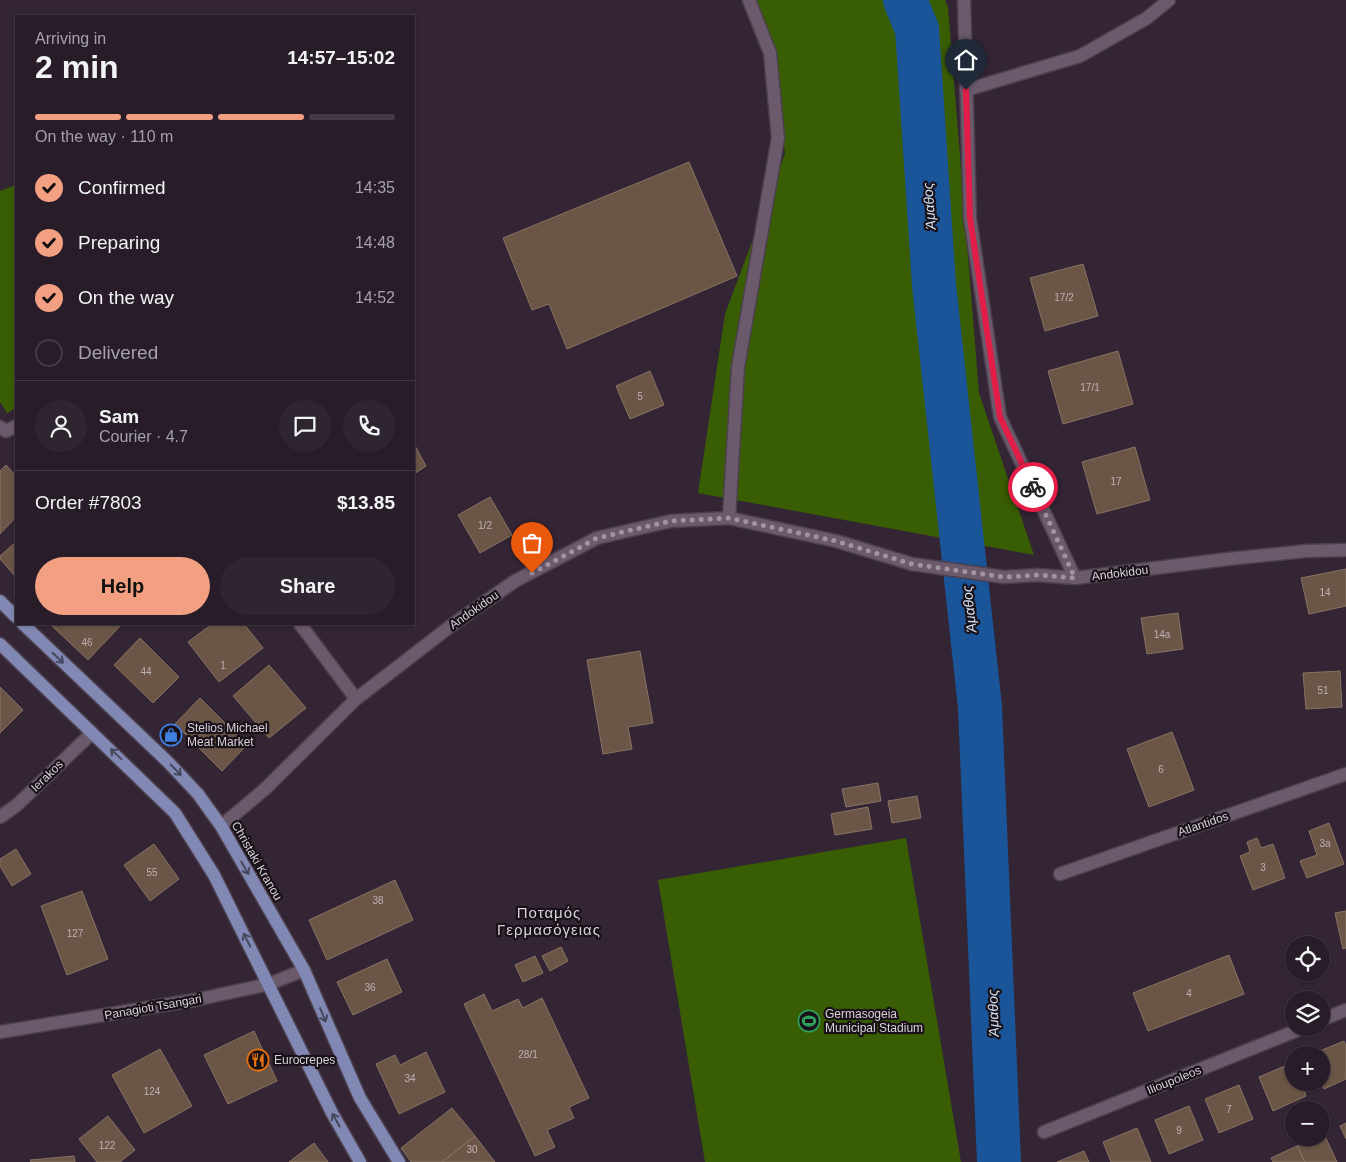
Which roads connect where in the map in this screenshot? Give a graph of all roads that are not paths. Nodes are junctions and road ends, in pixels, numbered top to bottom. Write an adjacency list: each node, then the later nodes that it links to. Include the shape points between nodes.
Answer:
1 (748, 0): 7 (street, via 770,53 778,138 738,367)
2 (964, 0): 4 (street)
3 (1169, 0): 4 (street, via 1147,18 1080,56)
4 (966, 90): 9 (street, via 970,218 1000,417)
5 (15, 426): 6 (street, via 6,431)
6 (0, 427)
7 (729, 518): 9 (street, Andokidou, via 836,541 912,564 1004,577); 15 (street, Andokidou, via 671,521 597,538 515,581)
8 (1346, 550): 9 (street, Andokidou, via 1228,558)
9 (1075, 578)
10 (0, 601): 11 (main road)
11 (15, 616)
12 (24, 625): 19 (main road, Christaki Kranou, one-way to 19, via 168,762 198,794)
13 (301, 625): 15 (street)
14 (0, 644): 16 (main road)
15 (356, 699): 19 (street, Andokidou, via 265,789)
16 (92, 733): 18 (street, Ierakos); 22 (main road, one-way to 16, via 214,875 180,820)
17 (1346, 774): 20 (street, Atlantidos)
18 (0, 817)
19 (221, 826): 21 (main road, Christaki Kranou, one-way to 21)
20 (1060, 874)
21 (304, 970): 22 (street, Panagioti Tsangari); 29 (main road, Christaki Kranou, one-way to 29, via 360,1098)
22 (269, 984): 25 (street, Panagioti Tsangari, via 195,1000); 28 (main road, one-way to 22, via 332,1113)
23 (1346, 1010): 24 (street)
24 (1330, 1016)
25 (0, 1032)
26 (1285, 1036): 27 (street, Ilioupoleos)
27 (1044, 1132)
28 (360, 1162)
29 (399, 1162)

